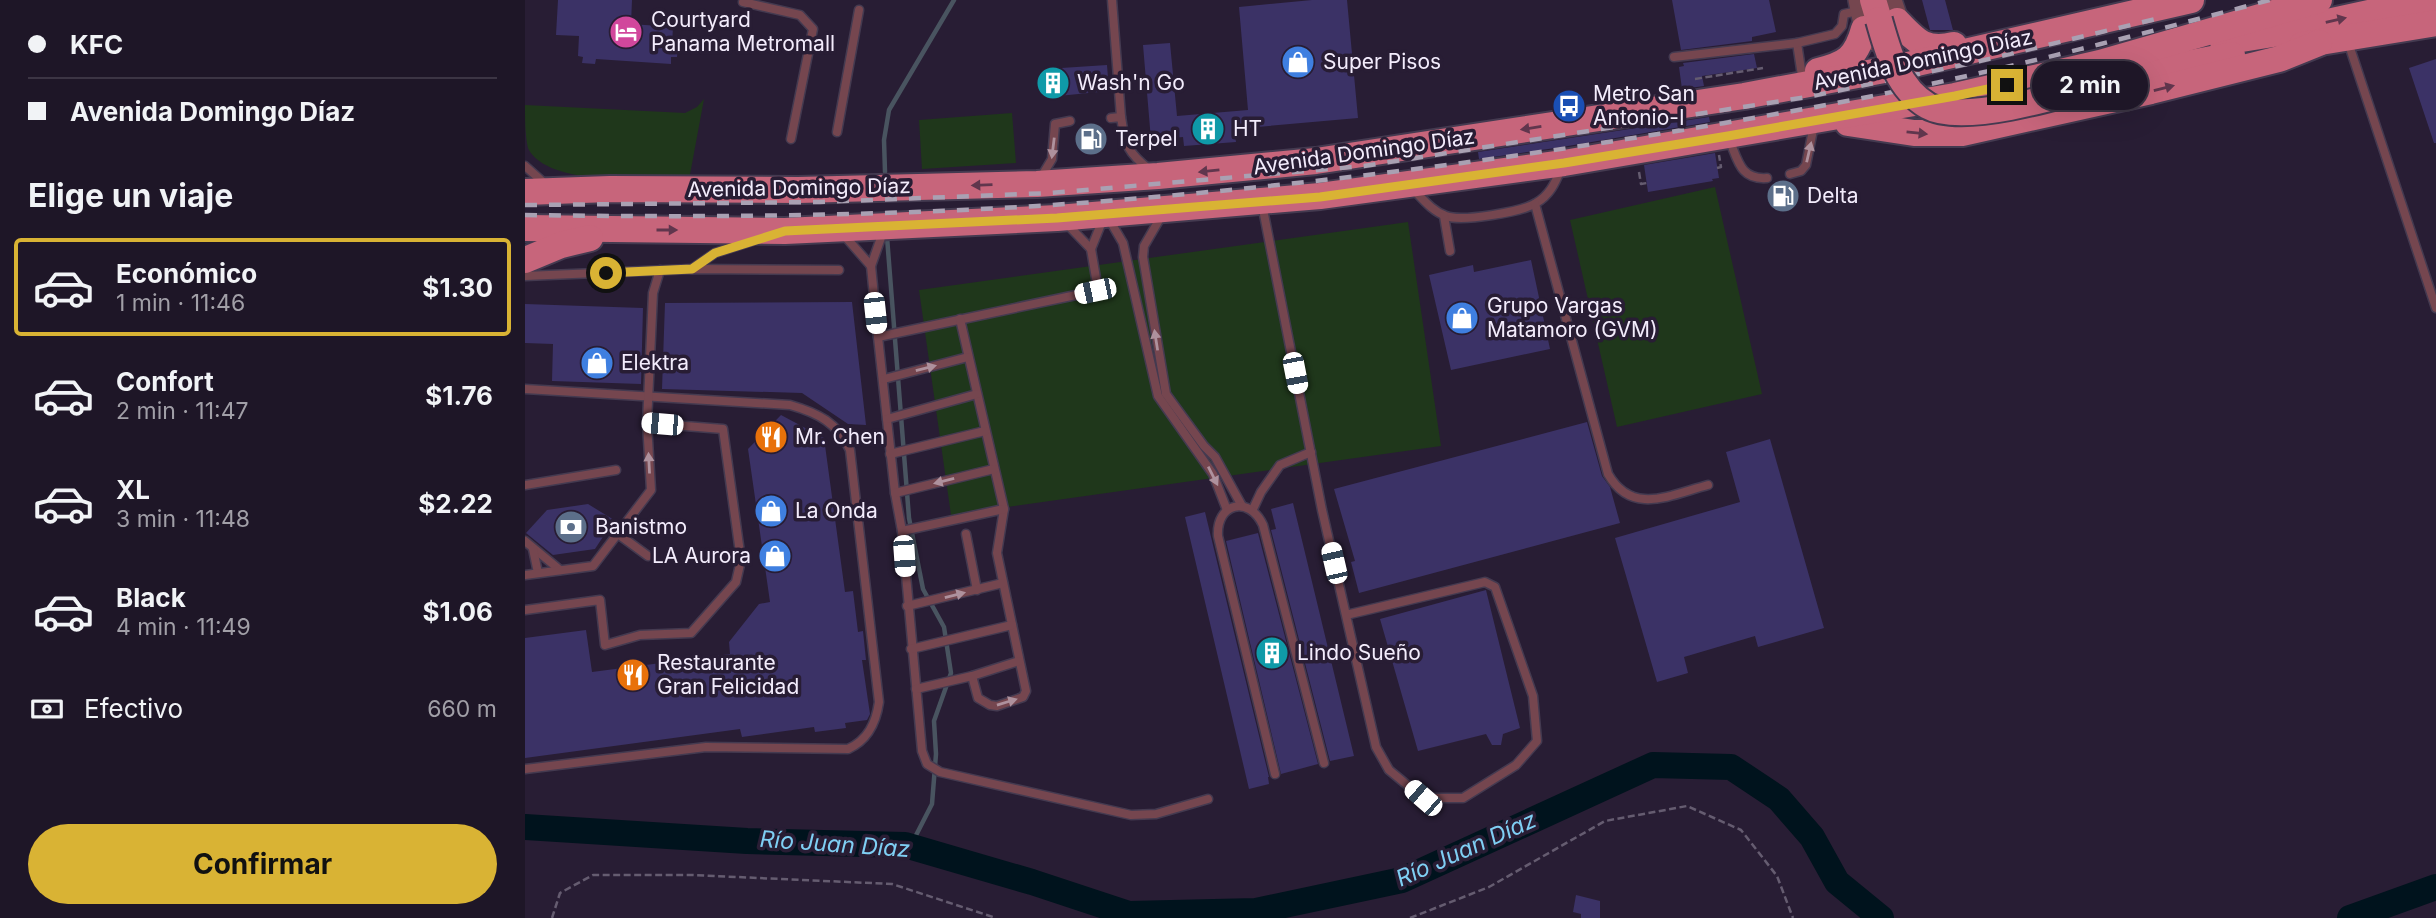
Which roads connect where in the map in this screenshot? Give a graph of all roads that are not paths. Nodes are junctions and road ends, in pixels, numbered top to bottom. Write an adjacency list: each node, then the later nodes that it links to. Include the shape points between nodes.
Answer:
1 (1112, 0): 17 (lane)
2 (2136, 0): 8 (main road, via 1943,48 1918,42)
3 (2191, 0): 16 (main road, Avenida Domingo Díaz, via 1895,68)
4 (2319, 0): 14 (main road, Avenida Domingo Díaz)
5 (2428, 0): 14 (main road, one-way to 5, via 2273,34)
6 (743, 2): 23 (lane, via 800,15 813,29)
7 (859, 10): 21 (lane)
8 (1875, 11): 11 (lane, via 1844,14 1835,34); 12 (main road, bridge, via 1893,63 1909,89 1929,107 1952,113 1988,111 2131,75); 15 (main road, via 1851,57)
9 (2436, 23): 10 (main road)
10 (2347, 39): 12 (main road); 50 (lane)
11 (1797, 43): 13 (lane); 15 (lane)
12 (2319, 43): 19 (main road, one-way to 12, via 1914,133 1962,133 2279,60)
13 (1674, 57)
14 (2100, 63): 19 (main road, Avenida Domingo Díaz)
15 (1802, 76): 16 (main road)
16 (1744, 96): 26 (main road, Avenida Domingo Díaz, one-way to 26, via 1316,161)
17 (1121, 117): 18 (lane); 26 (lane, via 1129,150)
18 (1111, 118)
19 (1820, 120): 22 (main road, Avenida Domingo Díaz); 25 (lane, one-way to 19, via 1806,165)
20 (1070, 121): 29 (lane, one-way to 29, via 1055,124 1052,159)
21 (837, 132)
22 (1728, 136): 24 (main road, Avenida Domingo Díaz); 27 (lane, via 1742,169 1756,179)
23 (791, 139)
24 (1564, 163): 30 (main road, Avenida Domingo Díaz); 32 (lane, via 1553,187)
25 (1790, 174)
26 (1158, 176): 29 (main road, Avenida Domingo Díaz)
27 (1767, 178)
28 (530, 180): 29 (main road, Avenida Domingo Díaz, one-way to 28, via 610,189)
29 (1037, 184)
30 (1408, 184): 31 (main road, Avenida Domingo Díaz); 35 (lane)
31 (1261, 201): 33 (main road, Avenida Domingo Díaz); 61 (lane)
32 (1535, 204): 35 (lane, via 1463,219); 66 (lane, via 1615,488 1626,496 1650,500)
33 (1168, 209): 34 (main road, Avenida Domingo Díaz); 68 (lane, one-way to 33, via 1215,457 1170,402 1163,382 1143,257 1153,229)
34 (1106, 214): 36 (main road, Avenida Domingo Díaz); 42 (lane); 71 (lane, one-way to 71, via 1123,243 1159,396 1213,474)
35 (1444, 216): 43 (lane)
36 (1057, 218): 37 (main road, Avenida Domingo Díaz); 42 (lane)
37 (885, 226): 39 (main road, Avenida Domingo Díaz); 45 (lane)
38 (525, 228): 40 (main road, Avenida Domingo Díaz)
39 (838, 229): 41 (main road, Avenida Domingo Díaz); 45 (lane)
40 (623, 230): 41 (main road, Avenida Domingo Díaz, one-way to 41); 44 (main road, via 561,245)
41 (785, 231): 46 (lane, via 715,253)
42 (1091, 249): 51 (lane, via 1095,291)
43 (1450, 251)
44 (525, 260)
45 (871, 267): 52 (lane)
46 (692, 269): 47 (lane); 48 (lane)
47 (660, 270): 49 (lane); 57 (lane, via 653,293)
48 (839, 270)
49 (525, 276)
50 (2436, 308)
51 (960, 319): 52 (lane); 53 (lane)
52 (878, 337): 54 (lane)
53 (968, 357): 54 (lane, one-way to 53); 56 (lane)
54 (884, 379): 58 (lane)
55 (525, 389): 57 (lane)
56 (977, 394): 58 (lane); 60 (lane)
57 (649, 396): 59 (lane); 92 (lane, via 790,405 813,412 843,435 850,450 864,558 879,702 876,721 859,744 848,749 706,747)
58 (887, 419): 62 (lane)
59 (647, 423): 73 (lane, one-way to 59, via 651,490); 84 (lane, via 723,429 741,560 736,582 691,633 642,631 605,645 604,599)
60 (985, 431): 62 (lane); 63 (lane)
61 (1311, 452): 70 (lane, via 1280,465); 85 (lane)
62 (890, 454): 67 (lane)
63 (994, 469): 67 (lane, one-way to 67); 69 (lane)
64 (616, 470): 65 (lane)
65 (525, 485)
66 (1708, 485)
67 (895, 493): 72 (lane)
68 (1242, 506): 70 (lane); 71 (lane)
69 (1004, 509): 72 (lane); 81 (lane, via 997,553)
70 (1253, 509): 91 (lane, via 1263,525)
71 (1227, 510): 93 (lane, via 1217,525 1218,536)
72 (902, 531): 83 (lane)
73 (618, 534): 77 (lane); 78 (lane, via 593,566)
74 (966, 534): 82 (lane)
75 (525, 541): 76 (lane)
76 (533, 548): 78 (lane); 79 (lane)
77 (649, 555)
78 (560, 570): 79 (lane)
79 (538, 573): 80 (lane)
80 (525, 575)
81 (1003, 583): 82 (lane); 86 (lane)
82 (977, 590): 83 (lane, one-way to 82)
83 (907, 607): 87 (lane)
84 (525, 610)
85 (1346, 615): 85 (lane, via 1376,747 1389,770 1423,798 1463,798 1516,765 1537,741 1532,696 1495,587 1485,582)
86 (1011, 625): 87 (lane); 88 (lane)
87 (912, 649): 90 (lane)
88 (1019, 661): 89 (lane); 89 (lane, one-way to 88, via 978,698 997,706 1023,697 1026,691)
89 (972, 676): 90 (lane)
90 (916, 689): 94 (lane, via 924,757 940,772 1131,815 1156,814)
91 (1324, 762)
92 (525, 769)
93 (1275, 774)
94 (1208, 799)

